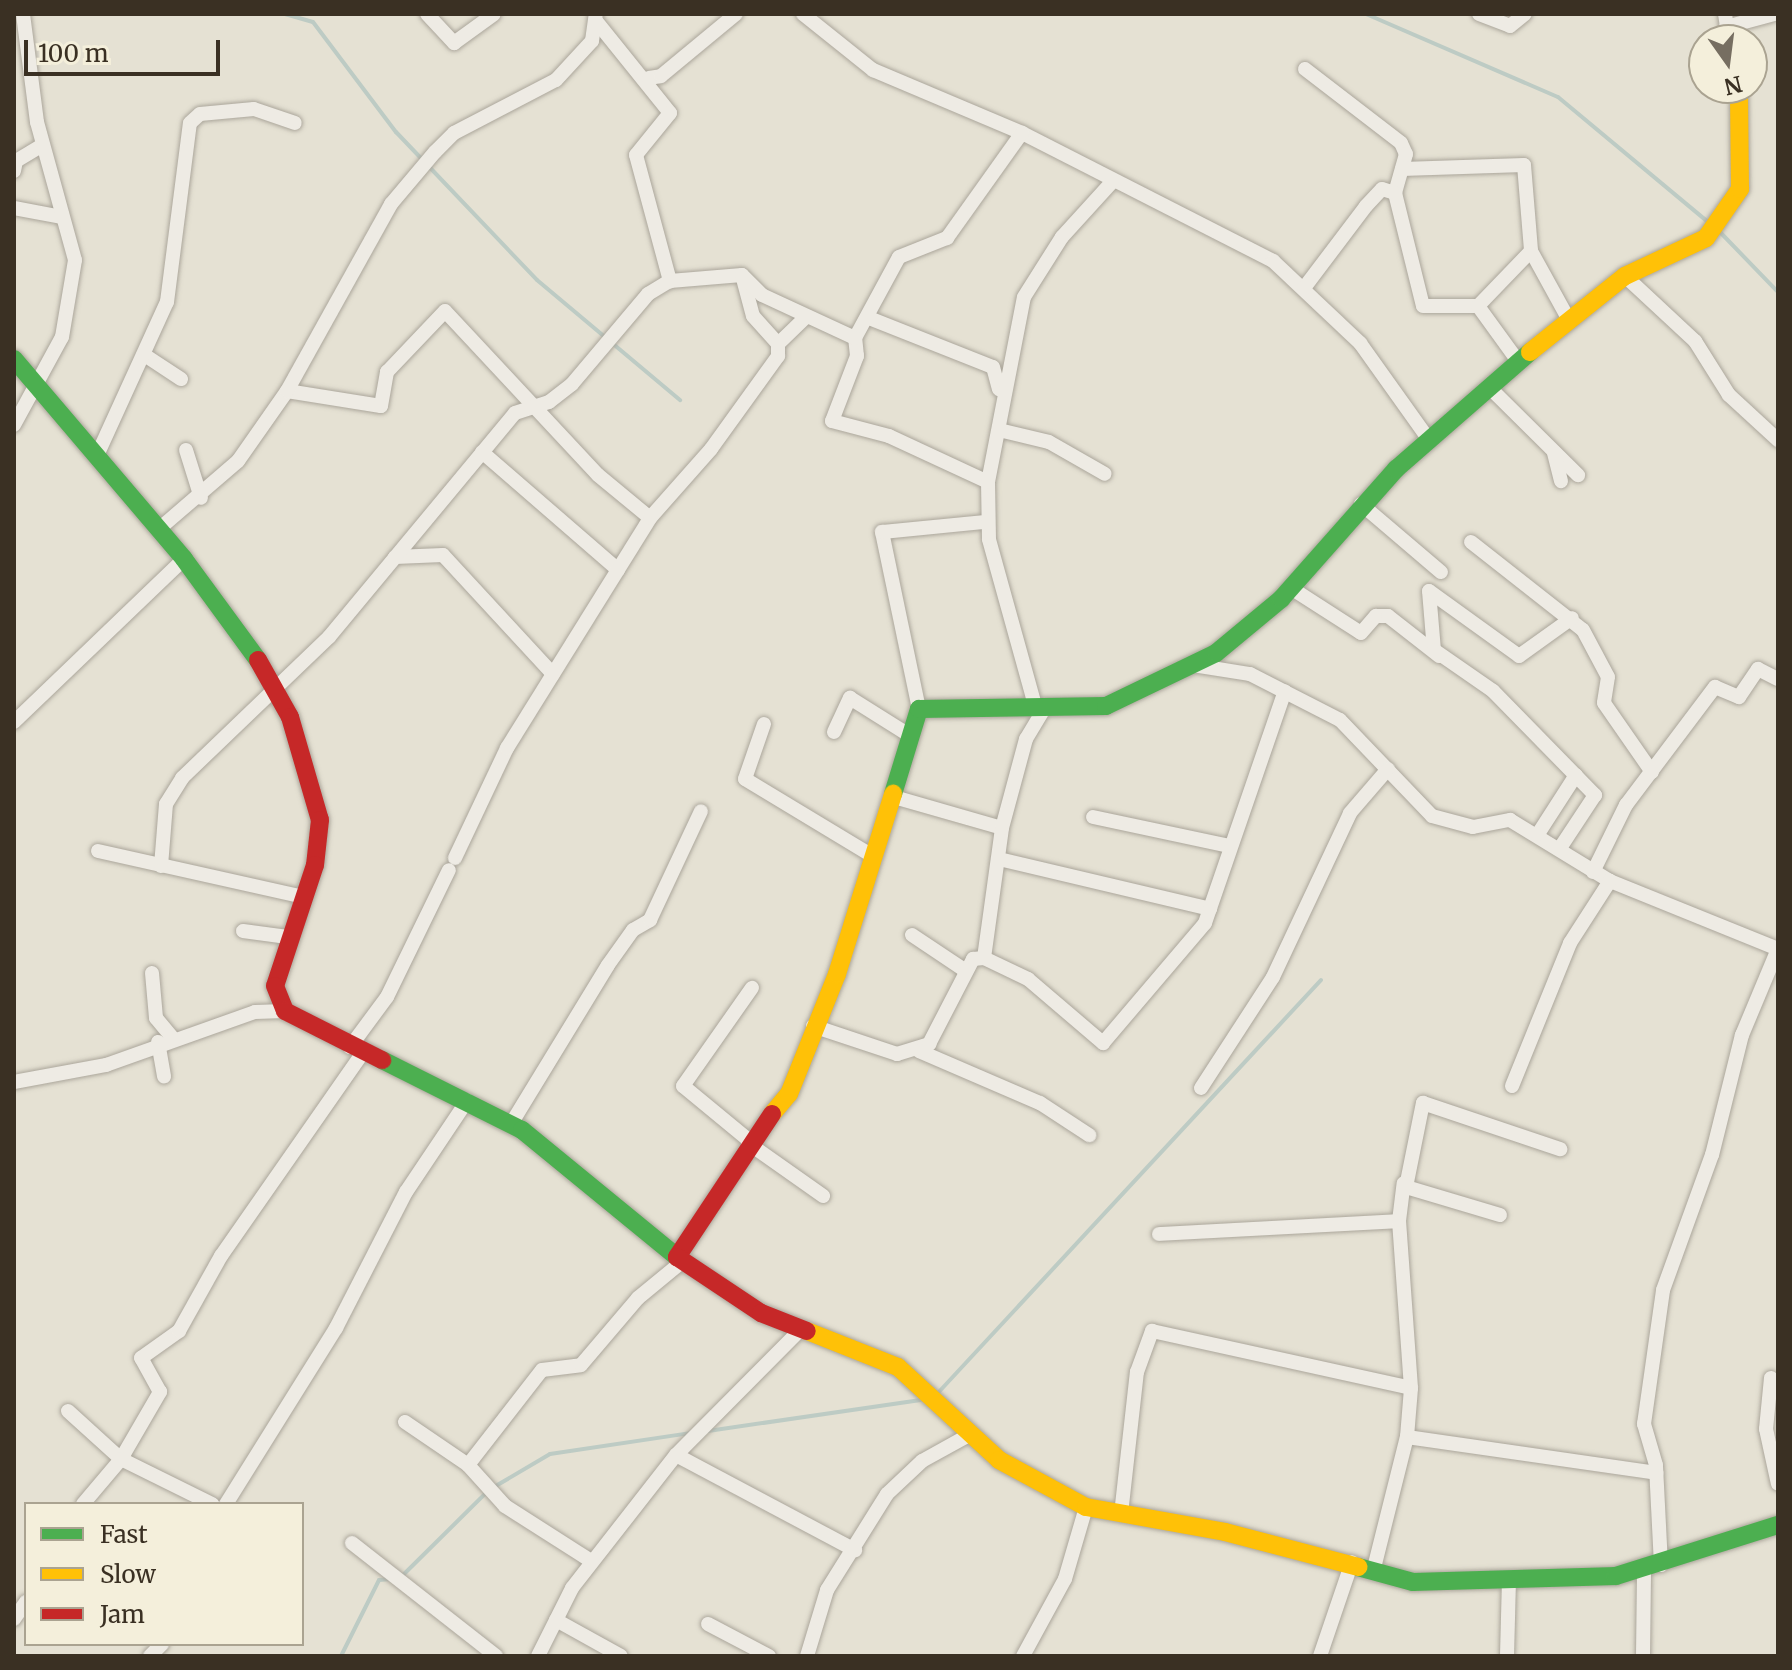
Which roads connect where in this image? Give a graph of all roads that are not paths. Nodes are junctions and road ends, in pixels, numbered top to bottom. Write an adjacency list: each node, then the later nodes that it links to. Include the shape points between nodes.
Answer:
1 (23, 14): 11 (street)
2 (427, 14): 3 (street, via 454,43)
3 (494, 14)
4 (736, 14): 13 (street, via 661,76)
5 (803, 14): 16 (street, via 873,70)
6 (1479, 14): 7 (street, via 1510,26)
7 (1525, 14)
8 (1774, 14): 10 (street)
9 (595, 18): 13 (street); 41 (street, via 556,80 454,133 391,204)
10 (1738, 24)
11 (19, 31): 17 (street)
12 (1305, 69): 18 (street, via 1401,143)
13 (649, 78): 27 (street, via 670,113 636,155)
14 (1740, 104): 26 (street, via 1744,169 1731,208 1698,246)
15 (295, 123): 35 (street, via 254,109 200,114 190,123 167,302)
16 (1022, 133): 20 (street); 31 (street, via 947,238 899,257)
17 (43, 145): 19 (street, via 16,161); 23 (street)
18 (1402, 169): 21 (street); 24 (street, via 1524,165)
19 (14, 171)
20 (1112, 182): 28 (street, via 1273,261); 42 (street, via 1062,237 1024,297)
21 (1395, 193): 28 (street, via 1382,189); 29 (street, via 1423,306)
22 (14, 208): 23 (street)
23 (61, 217): 39 (street, via 75,260 72,290 62,337)
24 (1531, 251): 29 (street); 32 (street)
25 (742, 275): 27 (street); 30 (street); 34 (street, via 753,316)
26 (1625, 276): 32 (street); 46 (street, via 1695,341 1729,395)
27 (670, 281): 43 (street, via 613,329 572,384 549,402)
28 (1304, 288): 47 (street, via 1360,343)
29 (1478, 306): 37 (street)
30 (805, 318): 33 (street); 34 (street)
31 (869, 318): 33 (street); 42 (street, via 993,367)
32 (1569, 320): 37 (street)
33 (855, 338): 55 (street, via 857,356 832,421 889,436)
34 (778, 344): 58 (street, via 778,356 711,449)
35 (146, 356): 38 (street); 49 (street)
36 (14, 359): 39 (street)
37 (1518, 361): 40 (street)
38 (181, 379)
39 (40, 386): 44 (street); 49 (street)
40 (1490, 388): 47 (street); 51 (street)
41 (287, 391): 43 (street, via 381,406 387,372 445,311); 56 (street)
42 (1002, 397): 45 (street)
43 (536, 402): 50 (street, via 515,413); 58 (street, via 598,475)
44 (14, 425)
45 (999, 430): 52 (street, via 1049,442); 55 (street)
46 (1778, 440)
47 (1430, 441): 57 (street)
48 (186, 450): 56 (street)
49 (99, 451): 60 (street)
50 (482, 452): 62 (street); 64 (street)
51 (1554, 453): 53 (street); 54 (street)
52 (1105, 474)
53 (1578, 475)
54 (1561, 481)
55 (988, 482): 75 (street, via 989,539)
56 (201, 498): 60 (street)
57 (1361, 504): 65 (street); 66 (street)
58 (650, 518): 64 (street)
59 (984, 522): 74 (street, via 882,532)
60 (159, 529): 63 (street)
61 (1471, 542): 67 (street)
62 (394, 557): 70 (street, via 443,555); 72 (street, via 329,637)
63 (184, 559): 72 (street); 76 (street)
64 (618, 570): 70 (street)
65 (1441, 572)
66 (1291, 588): 68 (street, via 1361,633 1376,616 1388,616 1417,646); 69 (street)
67 (1572, 618): 68 (street, via 1519,656 1429,591 1434,650); 81 (street, via 1605,666 1604,703)
68 (1447, 659): 82 (street, via 1493,691)
69 (1193, 665): 73 (street, via 1250,674); 75 (street, via 1106,706)
70 (553, 674): 111 (street, via 495,769 489,797)
71 (1778, 679): 81 (street, via 1762,668 1742,696 1715,687)
72 (275, 683): 93 (street, via 182,778 166,804); 96 (street, via 320,820)
73 (1285, 691): 80 (street, via 1340,720); 88 (street)
74 (919, 709): 75 (street); 79 (street)
75 (1040, 709): 86 (street, via 1026,739)
76 (14, 722)
77 (764, 724): 91 (street, via 745,779)
78 (834, 732): 79 (street, via 850,698)
79 (909, 735): 83 (street)
80 (1388, 769): 87 (street, via 1432,816 1473,827 1510,820); 116 (street, via 1350,813 1273,977)
81 (1652, 772): 94 (street)
82 (1576, 775): 87 (street); 89 (street, via 1594,799)
83 (894, 797): 86 (street); 91 (street)
84 (701, 811): 118 (street, via 650,920 608,965)
85 (1093, 817): 88 (street)
86 (1002, 828): 92 (street)
87 (1538, 834): 89 (street)
88 (1230, 846): 97 (street)
89 (1560, 848): 94 (street)
90 (98, 851): 93 (street)
91 (871, 855): 109 (street, via 837,974)
92 (999, 859): 97 (street); 102 (street)
93 (161, 866): 96 (street)
94 (1593, 872): 95 (street)
95 (1610, 881): 101 (street); 115 (street, via 1570,943)
96 (304, 897): 100 (street)
97 (1210, 909): 102 (street, via 1190,944 1103,1043 1028,979)
98 (243, 931): 100 (street)
99 (912, 935): 103 (street)
100 (288, 937): 105 (street)
101 (1778, 949): 138 (street, via 1742,1035 1712,1155 1663,1290 1644,1424)
102 (984, 958): 103 (street)
103 (966, 971): 112 (street)
104 (152, 973): 110 (street, via 156,1018)
105 (275, 986): 107 (street); 108 (street)
106 (752, 988): 120 (street, via 683,1086)
107 (285, 1011): 108 (street); 111 (street)
108 (255, 1012): 110 (street)
109 (813, 1026): 112 (street, via 897,1054); 120 (street, via 789,1094)
110 (165, 1040): 113 (street); 114 (street, via 106,1065)
111 (356, 1050): 117 (street); 136 (street, via 221,1256 179,1331 141,1358 160,1392)
112 (919, 1051): 119 (street, via 1040,1103)
113 (164, 1076)
114 (14, 1082)
115 (1512, 1086)
116 (1201, 1088)
117 (467, 1101): 118 (street); 142 (street, via 406,1192 336,1328)
118 (511, 1124): 127 (street, via 577,1169)
119 (1089, 1135)
120 (750, 1142): 123 (street); 127 (street)
121 (1560, 1149): 122 (street, via 1423,1103)
122 (1404, 1183): 124 (street); 125 (street)
123 (823, 1196)
124 (1500, 1215)
125 (1399, 1221): 126 (street); 130 (street)
126 (1159, 1234)
127 (680, 1259): 128 (street); 137 (street, via 638,1298 581,1365 542,1370)
128 (800, 1330): 133 (street, via 898,1367); 135 (street)
129 (1771, 1378): 139 (street, via 1766,1429)
130 (1411, 1388): 134 (street); 144 (street, via 1152,1331 1137,1372)
131 (68, 1411): 136 (street)
132 (405, 1422): 137 (street)
133 (969, 1435): 143 (street); 147 (street, via 922,1461 887,1494)
134 (1407, 1437): 138 (street); 150 (street)
135 (676, 1455): 147 (street); 148 (street)
136 (121, 1459): 140 (street); 141 (street)
137 (468, 1465): 148 (street, via 505,1506)
138 (1656, 1473): 151 (street)
139 (1778, 1484)
140 (85, 1502)
141 (208, 1502)
142 (227, 1502)
143 (1086, 1507): 144 (street); 160 (street, via 1065,1579)
144 (1121, 1514): 149 (street)
145 (1778, 1525): 151 (street)
146 (352, 1543): 155 (street)
147 (855, 1550): 159 (street, via 827,1590)
148 (591, 1561): 153 (street)
149 (1352, 1562): 150 (street); 161 (street)
150 (1374, 1568): 152 (street, via 1413,1582)
151 (1652, 1568): 152 (street); 163 (street)
152 (1509, 1581): 162 (street)
153 (556, 1620): 156 (street); 157 (street)
154 (708, 1624): 158 (street)
155 (496, 1656)
156 (538, 1656)
157 (621, 1656)
158 (769, 1656)
159 (807, 1656)
160 (1023, 1656)
161 (1320, 1656)
162 (1507, 1656)
163 (1643, 1656)

